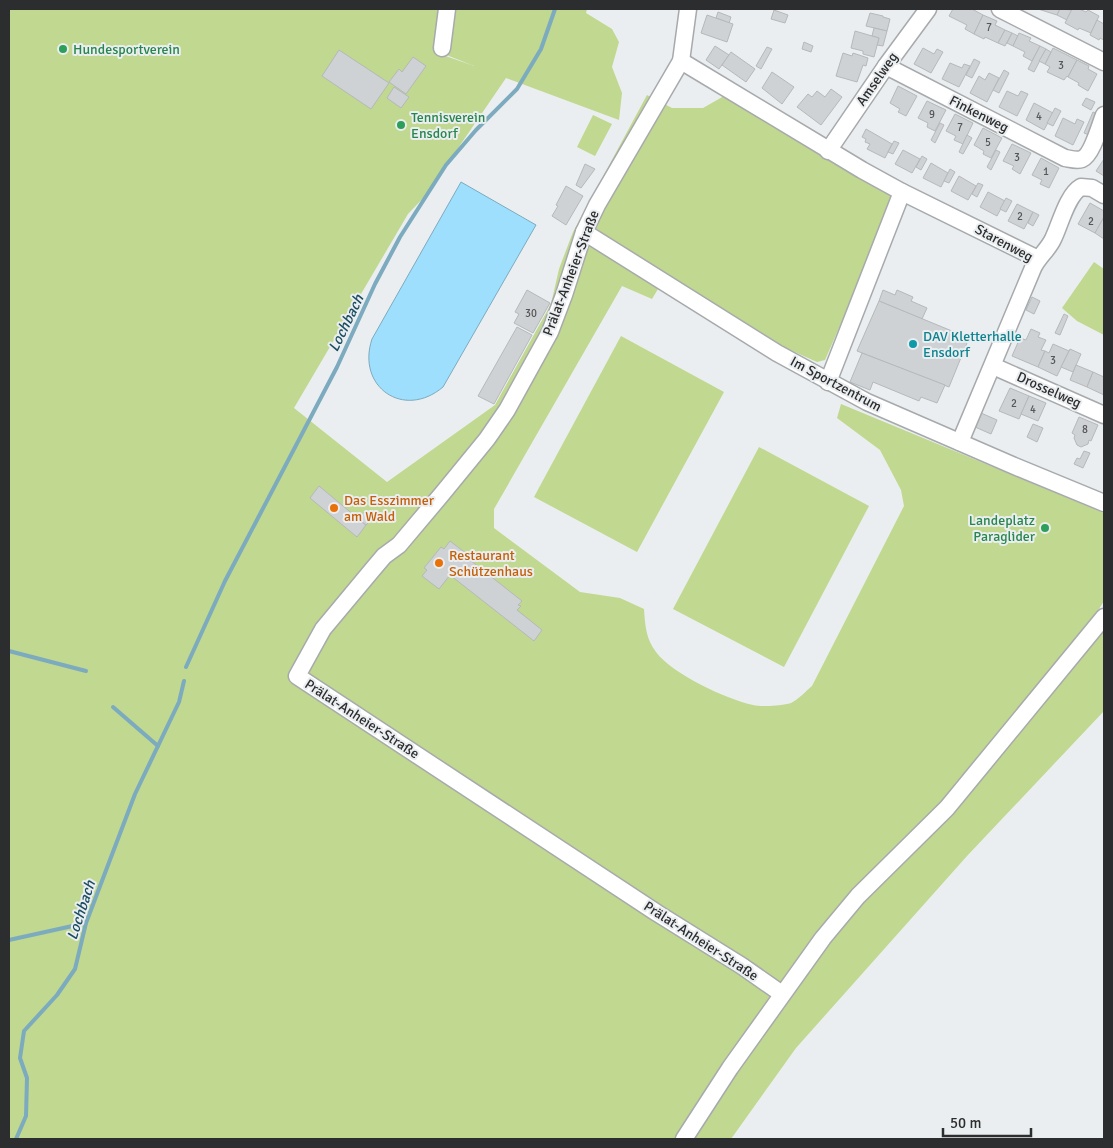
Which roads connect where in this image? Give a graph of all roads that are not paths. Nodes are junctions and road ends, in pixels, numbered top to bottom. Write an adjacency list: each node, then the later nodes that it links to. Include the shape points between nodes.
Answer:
1 (447, 9): 5 (street)
2 (688, 9): 6 (street, Prälat-Anheier-Straße)
3 (928, 9): 8 (street, Amselweg)
4 (1000, 9): 7 (street)
5 (442, 48)
6 (681, 61): 10 (street, Starenweg); 13 (street, Prälat-Anheier-Straße, via 597,204)
7 (1104, 62)
8 (886, 66): 9 (street, Finkenweg, via 1073,160 1081,159 1090,150); 10 (street, Amselweg)
9 (1104, 115)
10 (828, 151): 11 (street, Starenweg)
11 (902, 192): 14 (street, Starenweg); 16 (street)
12 (1104, 195): 14 (street, via 1092,188 1077,189 1053,240)
13 (584, 232): 16 (street, Im Sportzentrum); 21 (street, Prälat-Anheier-Straße, via 557,315 507,410 442,494 399,545 384,556 324,630 297,676)
14 (1038, 259): 15 (street, Starenweg)
15 (993, 366): 17 (street, Drosselweg); 18 (street, Starenweg)
16 (828, 382): 18 (street, Im Sportzentrum)
17 (1104, 415)
18 (960, 442): 19 (street, Im Sportzentrum)
19 (1104, 503)
20 (1102, 620): 21 (street, via 947,808 858,896)
21 (782, 994): 22 (street)
22 (684, 1139)

